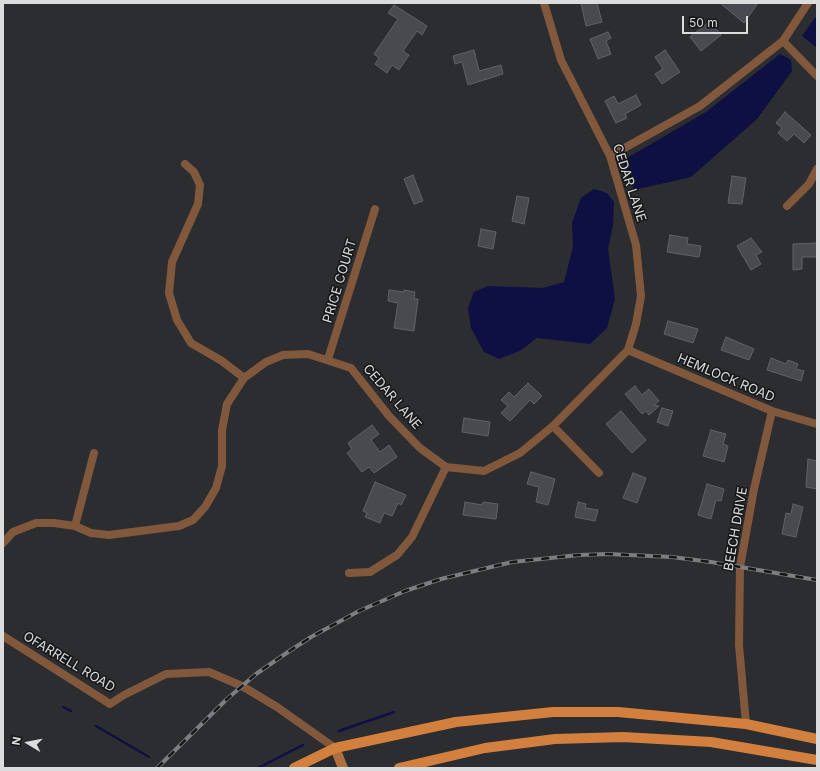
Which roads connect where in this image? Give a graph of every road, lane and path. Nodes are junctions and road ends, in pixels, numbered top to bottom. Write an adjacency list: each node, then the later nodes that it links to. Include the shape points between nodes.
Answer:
1 (544, 3): 5 (street, CEDAR LANE, via 561,60)
2 (808, 3): 3 (street)
3 (783, 41): 4 (street); 5 (street, via 700,106)
4 (817, 76)
5 (610, 156): 10 (street, CEDAR LANE, via 636,245 641,296)
6 (185, 164): 12 (street, via 194,172 200,185 198,204 172,262 170,293 177,320 192,343)
7 (817, 169): 8 (street, via 809,184)
8 (787, 206)
9 (375, 210): 11 (street, PRICE COURT)
10 (628, 350): 13 (street, HEMLOCK ROAD); 15 (street, CEDAR LANE)
11 (328, 360): 12 (street, CEDAR LANE, via 308,354 283,355 266,362); 17 (street, CEDAR LANE, via 351,368 389,416 420,448)
12 (244, 378): 19 (street, CEDAR LANE, via 227,404 222,430 222,466 216,488 205,507 193,520 179,526 108,535 91,533)
13 (772, 411): 14 (street, HEMLOCK ROAD); 23 (street, BEECH DRIVE, via 740,567 739,645)
14 (817, 424)
15 (553, 426): 17 (street, CEDAR LANE, via 520,453 484,471); 18 (street)
16 (94, 453): 19 (street)
17 (446, 467): 21 (street, via 412,537 397,555 370,572)
18 (599, 473)
19 (75, 526): 20 (street, CEDAR LANE, via 36,523 13,532)
20 (3, 543)
21 (349, 573)
22 (3, 636): 25 (street, OFARRELL ROAD, via 110,704 166,674 209,672 242,686 271,703)
23 (746, 724): 24 (main road); 25 (main road, via 618,712 553,712 456,722)
24 (817, 739)
25 (335, 748): 27 (main road); 28 (street)
26 (817, 760): 29 (main road, via 711,742 623,736 555,739 485,748)
27 (294, 768)
28 (343, 768)
29 (399, 768)

